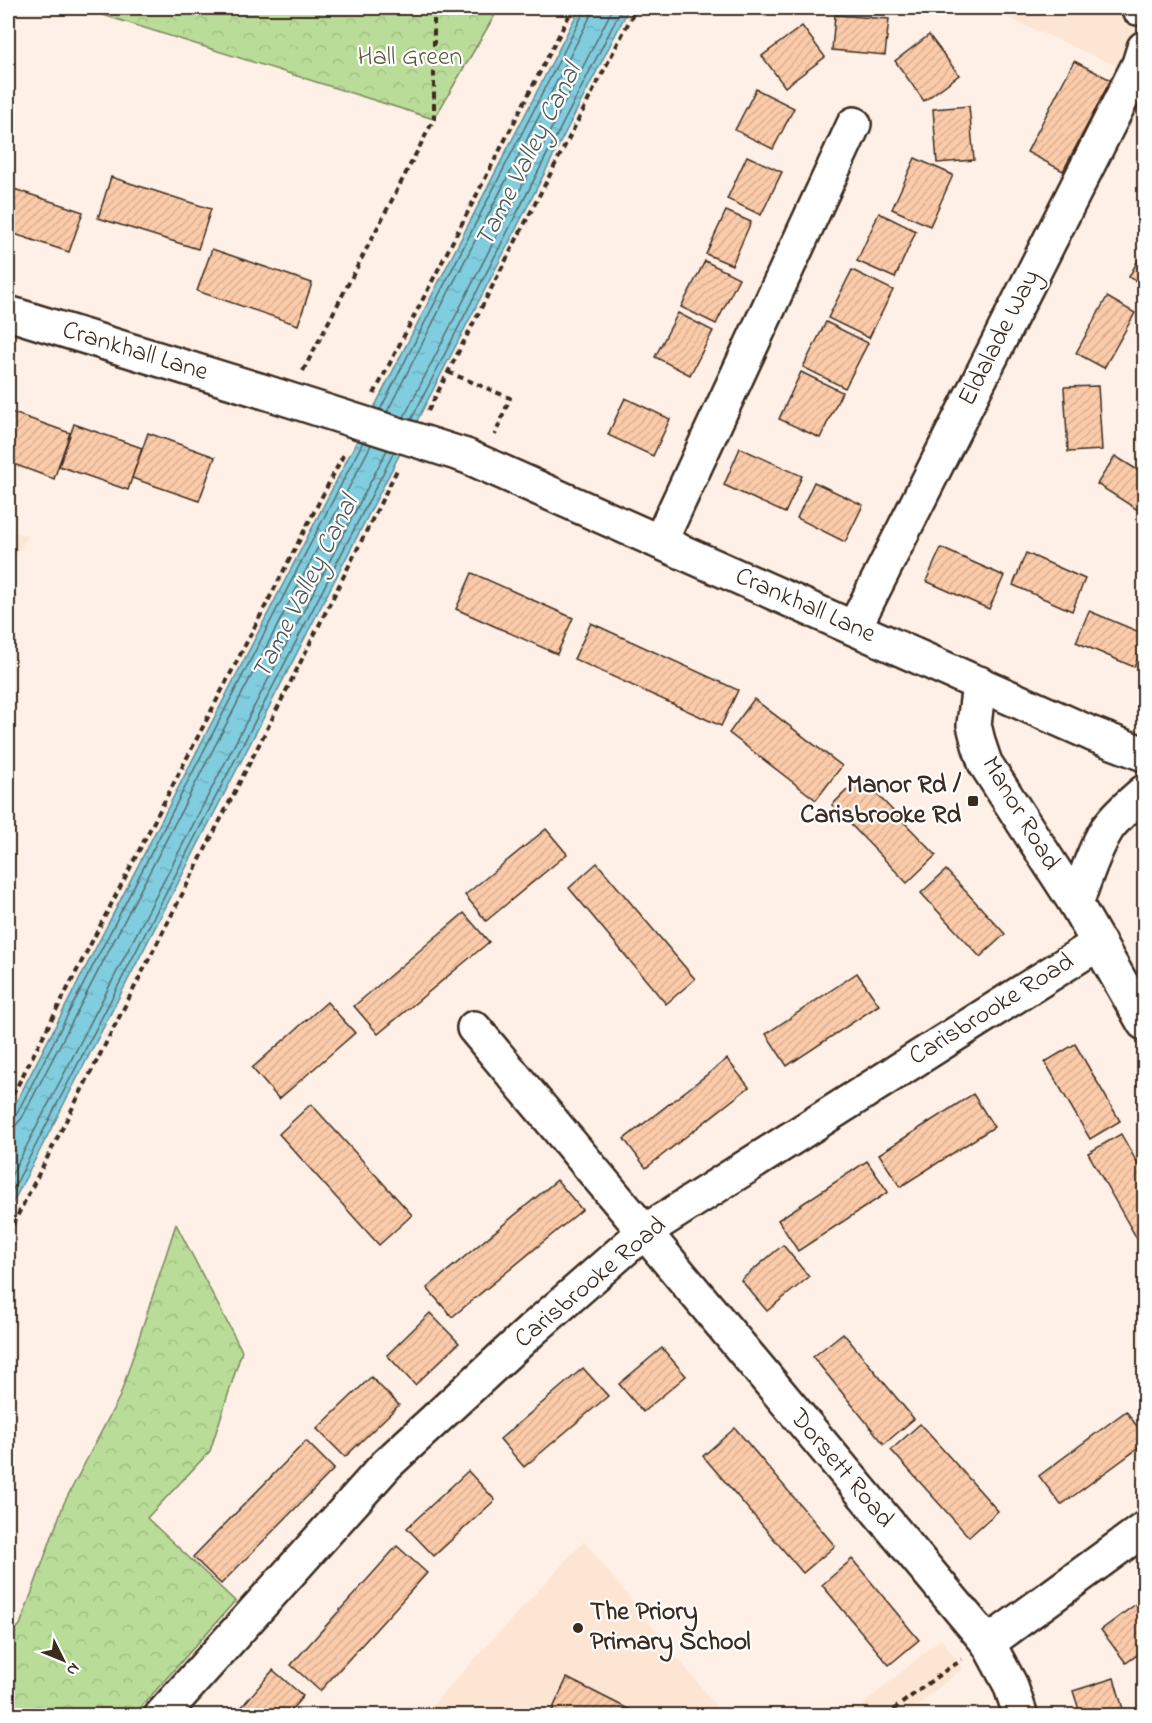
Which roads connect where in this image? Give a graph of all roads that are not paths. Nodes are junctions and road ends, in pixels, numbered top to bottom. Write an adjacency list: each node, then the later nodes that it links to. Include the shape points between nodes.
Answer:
1 (1138, 8): 2 (street)
2 (1144, 9)
3 (1144, 48): 7 (street, Eldalade Way)
4 (854, 124): 6 (street)
5 (8, 313): 6 (street, Crankhall Lane, bridge, via 474,459)
6 (660, 542): 7 (street, Crankhall Lane)
7 (854, 628): 8 (street, Crankhall Lane)
8 (979, 683): 9 (street, Crankhall Lane); 11 (street, Manor Road, via 974,725 986,763)
9 (1144, 754)
10 (1144, 792): 11 (street, Manor Road, via 1107,829)
11 (1076, 904): 12 (street, Manor Road)
12 (1099, 943): 13 (street, Manor Road); 15 (street, Carisbrooke Road)
13 (1144, 1023)
14 (474, 1028): 15 (street, Dorsett Road)
15 (644, 1232): 17 (street, Dorsett Road); 18 (street, Carisbrooke Road, via 387,1464)
16 (1144, 1529): 17 (street)
17 (988, 1643): 19 (street, Dorsett Road)
18 (161, 1716)
19 (1022, 1716)

